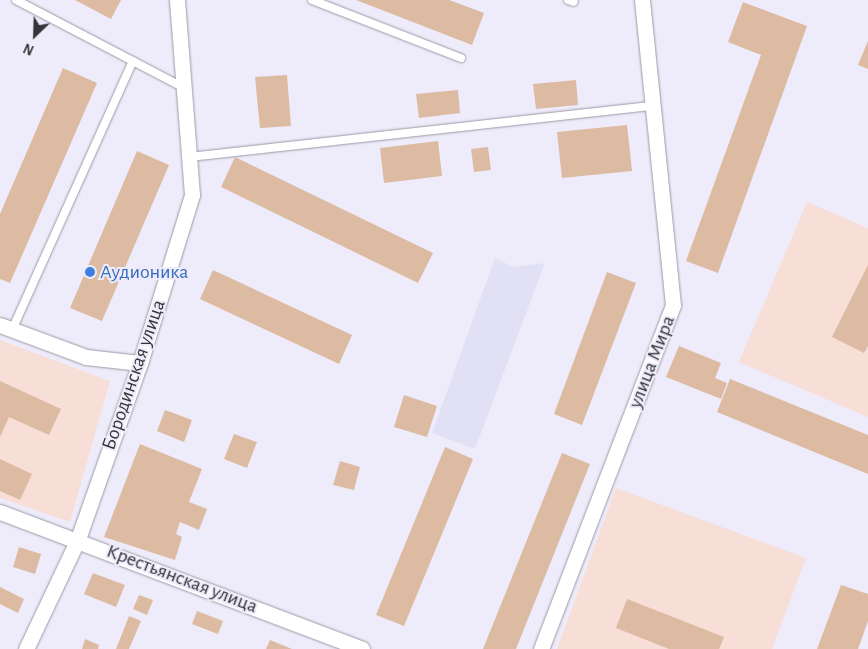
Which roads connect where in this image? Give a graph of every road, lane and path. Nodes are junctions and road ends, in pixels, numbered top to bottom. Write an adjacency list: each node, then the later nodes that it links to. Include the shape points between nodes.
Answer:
1 (16, 0): 6 (lane)
2 (177, 0): 7 (street, Бородинская улица)
3 (312, 0): 5 (lane)
4 (642, 0): 8 (street, улица Мира)
5 (461, 58)
6 (133, 61): 7 (lane); 10 (lane)
7 (184, 88): 9 (street, Бородинская улица)
8 (653, 106): 9 (lane); 16 (street, улица Мира, via 673,305)
9 (189, 157): 11 (street, Бородинская улица, via 192,195)
10 (6, 328): 11 (street, via 86,357)
11 (140, 363): 13 (street, Бородинская улица)
12 (0, 512): 13 (street, Крестьянская улица)
13 (78, 539): 14 (street, Бородинская улица); 15 (street, Крестьянская улица)
14 (26, 649)
15 (362, 649)
16 (541, 649)

